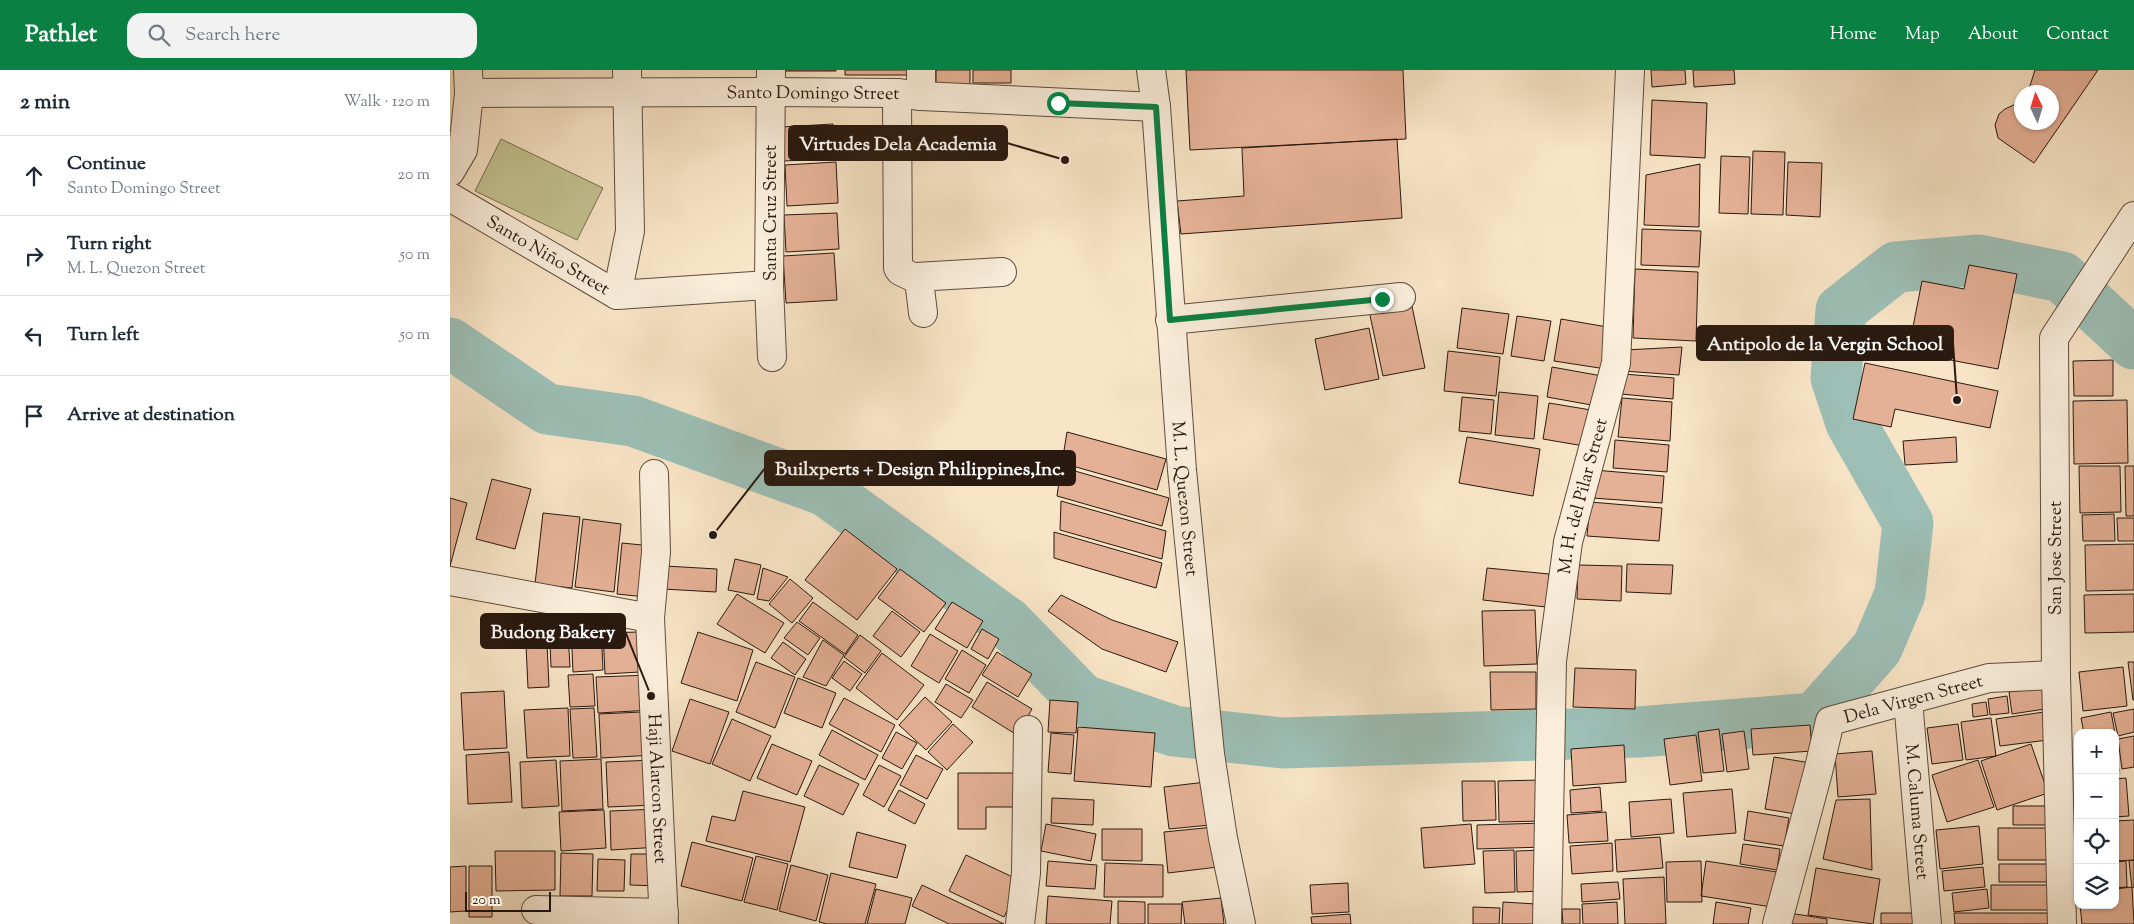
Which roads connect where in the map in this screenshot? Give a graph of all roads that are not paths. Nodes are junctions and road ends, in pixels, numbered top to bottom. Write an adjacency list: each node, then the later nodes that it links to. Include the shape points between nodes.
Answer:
1 (1151, 70): 7 (street, M. L. Quezon Street)
2 (1630, 70): 29 (street, M. H. del Pilar Street, via 1616,363 1568,542 1552,661)
3 (628, 81): 4 (street, Santo Domingo Street); 5 (street, Santo Domingo Street); 14 (street, via 630,231)
4 (771, 81): 6 (street, Santo Domingo Street); 13 (street, Santa Cruz Street)
5 (468, 82): 8 (street, via 463,150)
6 (913, 87): 7 (street, Santo Domingo Street); 12 (street, via 898,268)
7 (1156, 107): 17 (street, M. L. Quezon Street)
8 (450, 172)
9 (450, 197): 14 (street, Santo Niño Street)
10 (2134, 216): 22 (street, San Jose Street, via 2054,338)
11 (1002, 272): 12 (street)
12 (916, 277): 16 (street)
13 (770, 285): 14 (street, Santo Niño Street); 18 (street, Santa Cruz Street)
14 (617, 295)
15 (1401, 297): 17 (street)
16 (923, 313)
17 (1170, 320): 28 (street, M. L. Quezon Street, via 1205,712 1223,838)
18 (772, 357)
19 (654, 474): 21 (street, Haji Alarcon Street, via 656,552)
20 (450, 581): 21 (street)
21 (650, 618): 26 (street, Haji Alarcon Street)
22 (2056, 675): 23 (street, Dela Virgen Street, via 1989,678); 32 (street, San Jose Street)
23 (1908, 700): 30 (street, Dela Virgen Street, via 1830,721); 31 (street, M. Caluma Street)
24 (1028, 730): 27 (street, via 1026,873)
25 (536, 910): 26 (street)
26 (664, 918)
27 (1020, 924)
28 (1241, 924)
29 (1547, 924)
30 (1777, 924)
31 (1927, 924)
32 (2062, 924)

